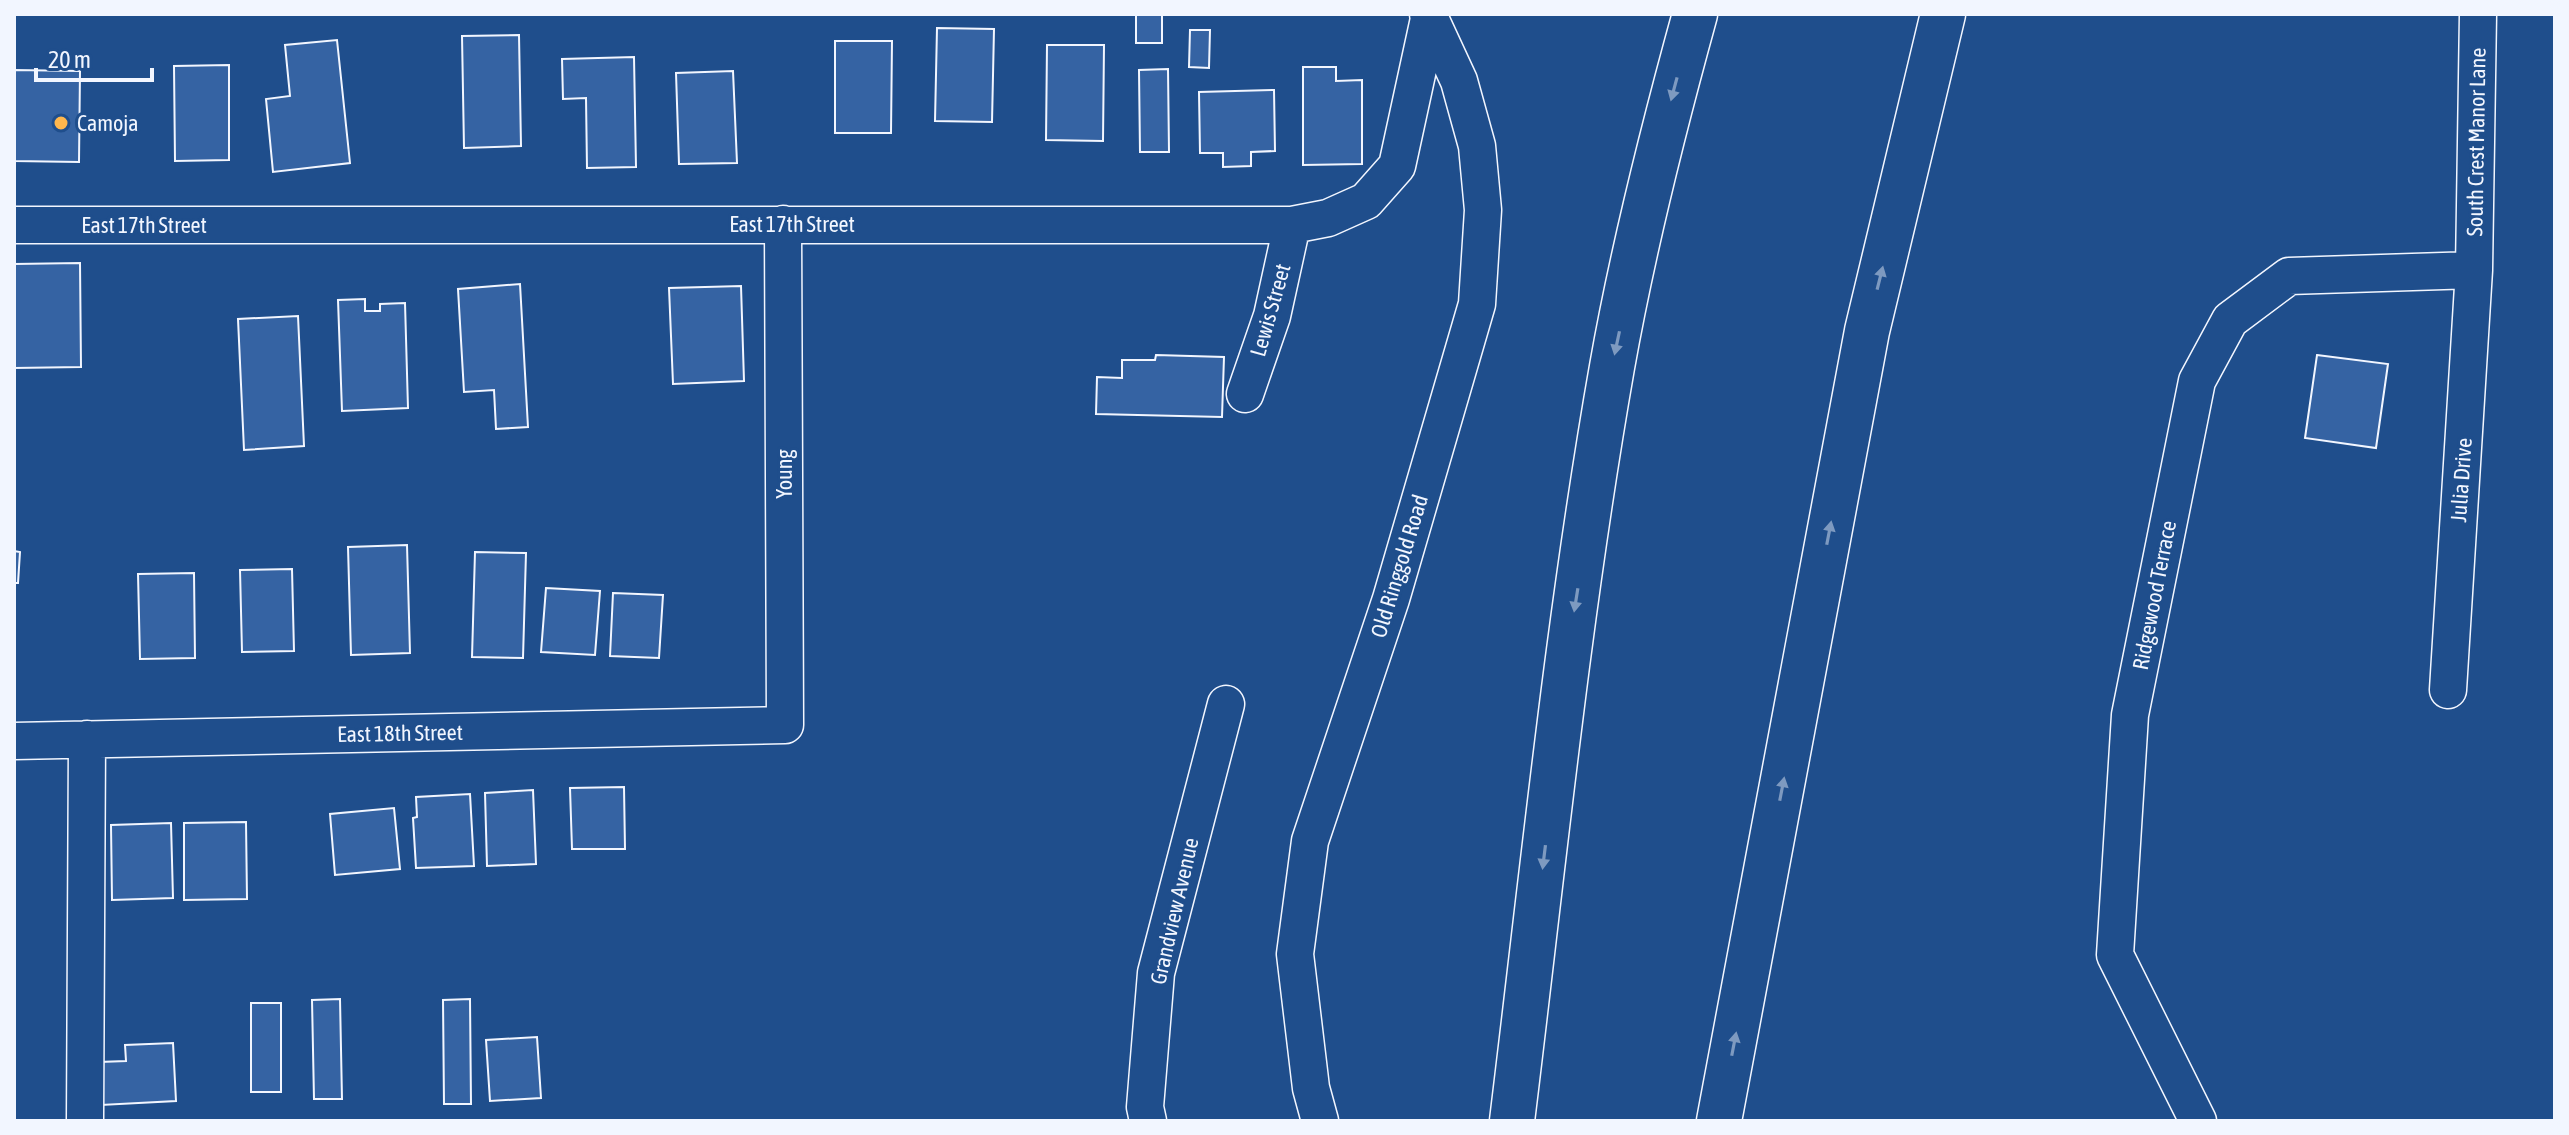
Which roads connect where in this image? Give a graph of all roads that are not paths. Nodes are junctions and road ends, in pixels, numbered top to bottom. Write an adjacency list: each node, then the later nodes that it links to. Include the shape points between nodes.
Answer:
1 (1695, 14): 18 (highway, one-way to 18, via 1658,147 1612,365 1570,638)
2 (1943, 14): 19 (highway, one-way to 2, via 1867,331)
3 (2478, 14): 8 (street, South Crest Manor Lane)
4 (1429, 15): 7 (street, East 17th Street, via 1397,166 1366,201 1328,218); 17 (street, Old Ringgold Road, via 1459,81 1477,146 1483,210 1477,304 1391,599 1310,841 1295,954 1311,1088)
5 (783, 224): 6 (street, East 17th Street); 7 (street, East 17th Street); 12 (street, Young)
6 (14, 225)
7 (1292, 225): 9 (street, Lewis Street, via 1272,316)
8 (2474, 270): 10 (street, Julia Drive); 20 (street, Ridgewood Terrace, via 2289,276 2230,320 2197,381 2130,715 2115,955)
9 (1245, 394)
10 (2448, 690)
11 (1226, 704): 16 (street, Grandview Avenue, via 1156,973)
12 (785, 725): 13 (street, East 18th Street)
13 (87, 739): 14 (street, East 18th Street); 15 (street)
14 (14, 741)
15 (85, 1121)
16 (1148, 1121)
17 (1320, 1121)
18 (1512, 1121)
19 (1719, 1121)
20 (2198, 1121)

